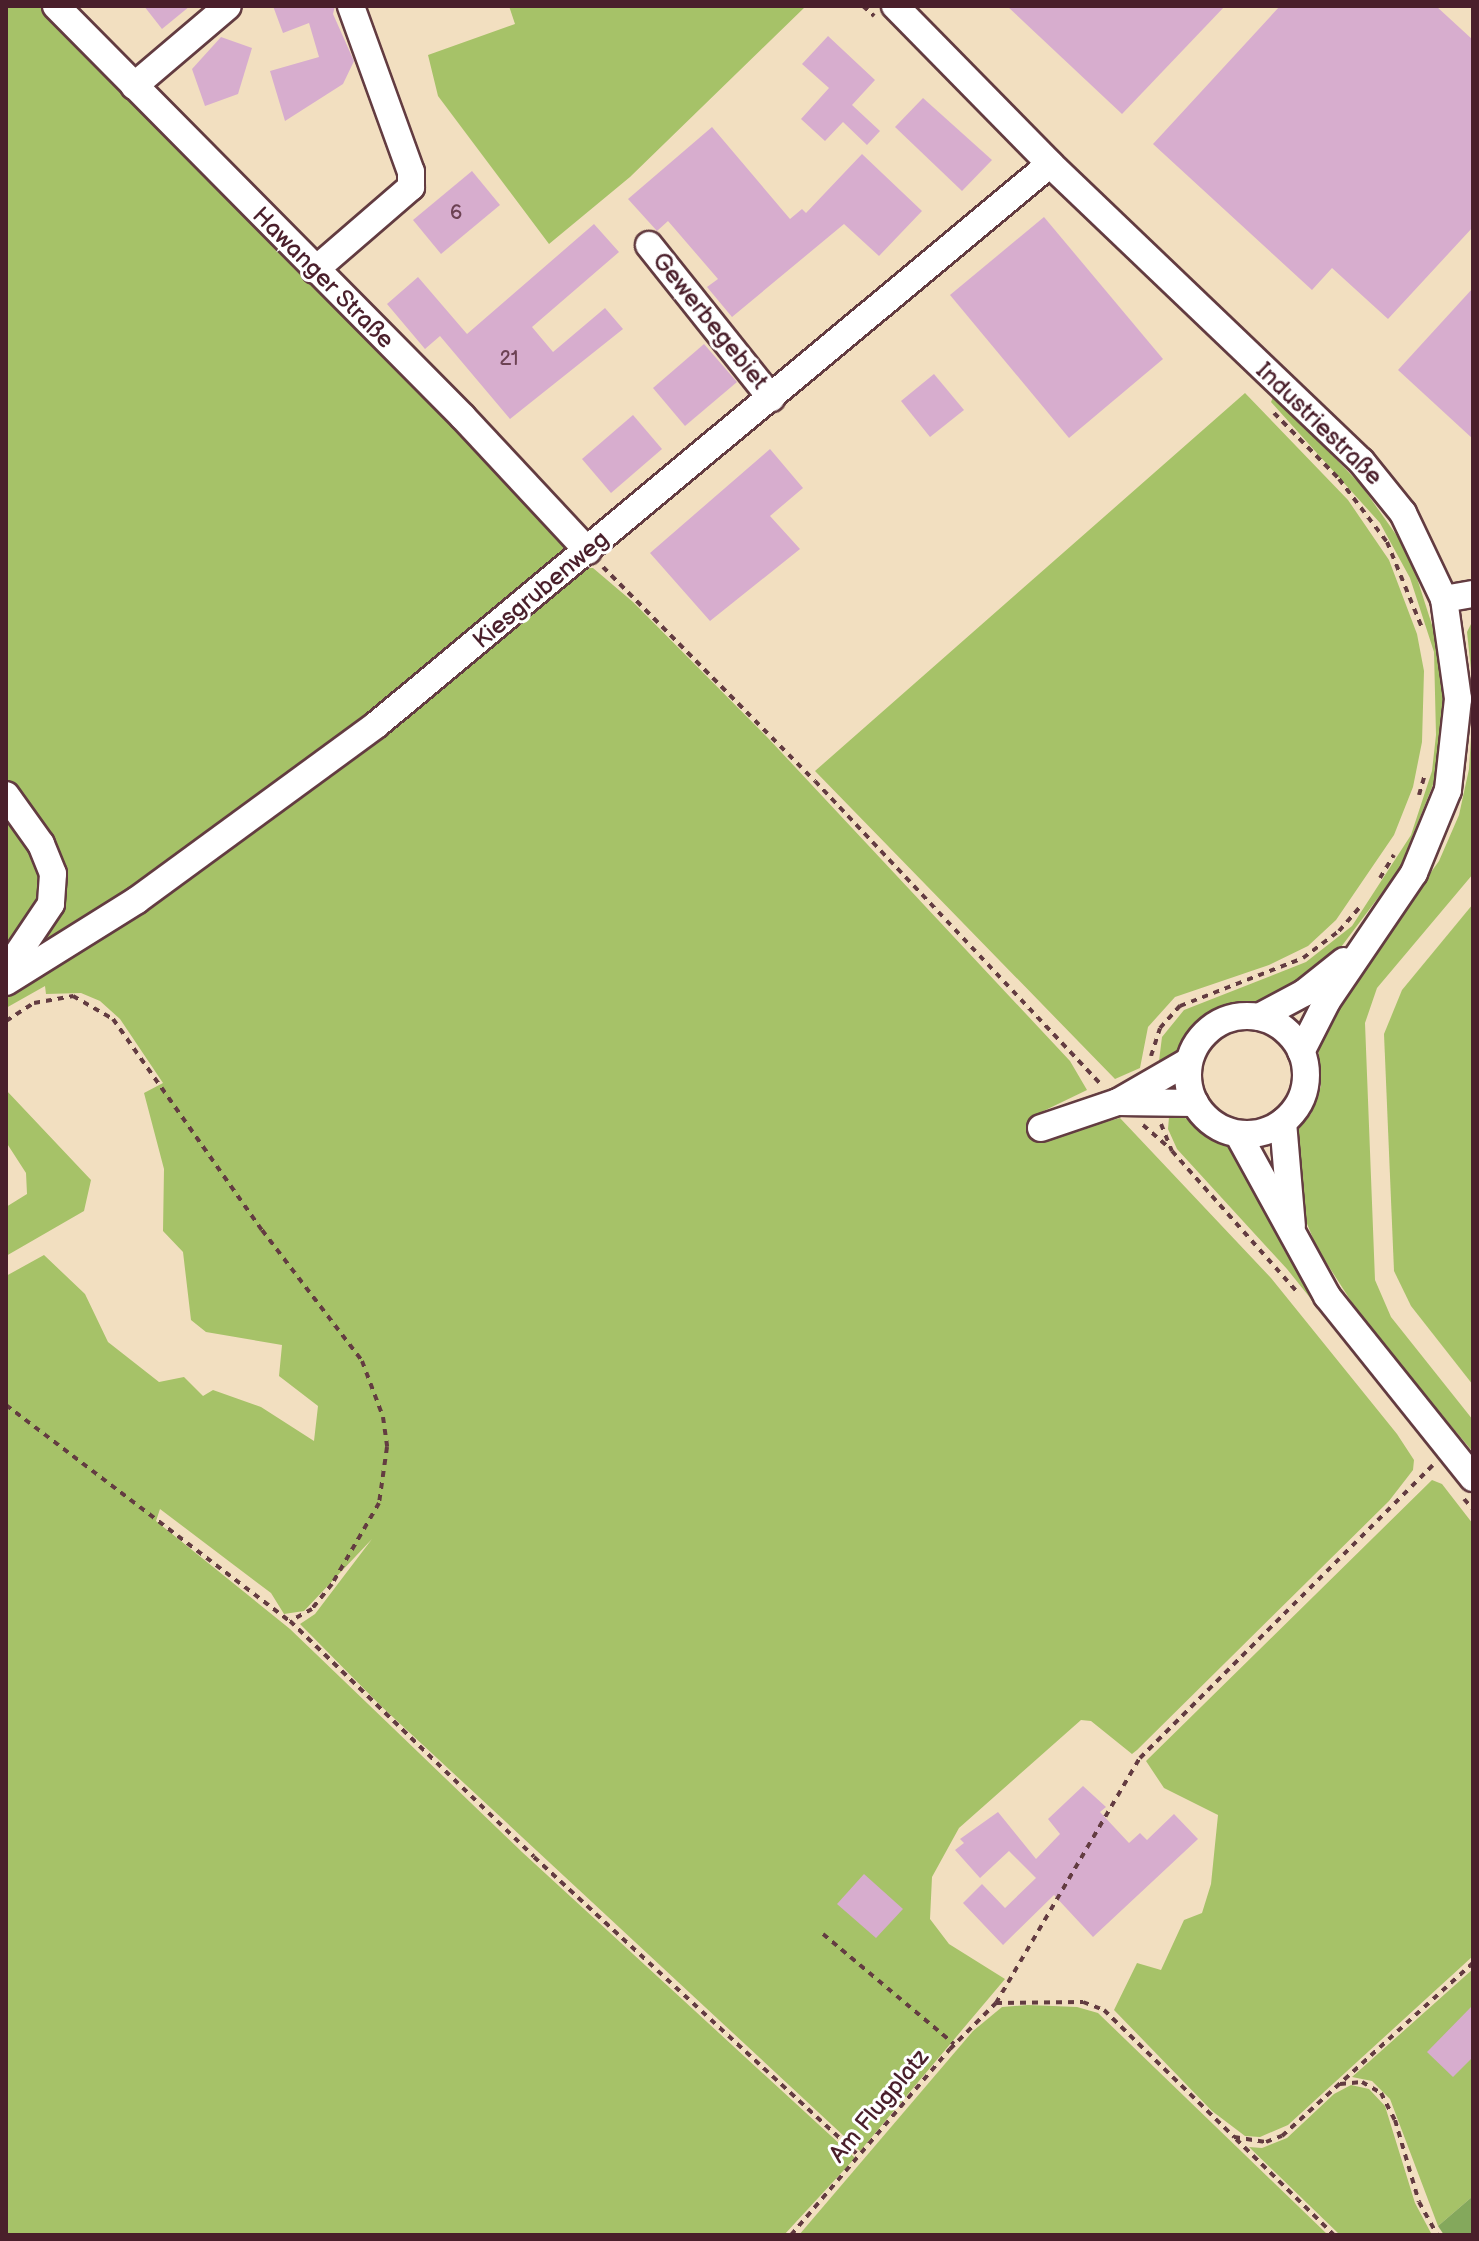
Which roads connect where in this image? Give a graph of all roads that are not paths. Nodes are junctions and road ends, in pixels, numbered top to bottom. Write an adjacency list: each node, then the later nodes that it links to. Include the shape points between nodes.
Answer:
1 (56, 6): 5 (street, Hawanger Straße)
2 (228, 6): 5 (street)
3 (351, 6): 8 (street, via 411,172 411,187)
4 (895, 6): 6 (street, Industriestraße)
5 (134, 86): 8 (street, Hawanger Straße)
6 (1050, 164): 9 (street, Kiesgrubenweg); 12 (street, Industriestraße, via 1361,461 1403,513)
7 (649, 245): 9 (street, Gewerbegebiet)
8 (315, 270): 10 (street, Hawanger Straße)
9 (771, 398): 10 (street, Kiesgrubenweg)
10 (588, 551): 16 (street, Kiesgrubenweg, via 376,725 254,816 137,900)
11 (1473, 594): 12 (street)
12 (1444, 599): 14 (street, Industriestraße, via 1458,699 1448,790 1414,873)
13 (6, 795): 15 (street, via 41,844 53,874 51,904)
14 (1359, 950): 17 (street, Industriestraße, via 1304,993); 18 (street, Industriestraße)
15 (6, 971)
16 (6, 982)
17 (1259, 1017): 18 (street, via 1289,1034); 19 (street, Industriestraße, via 1216,1025)
18 (1301, 1052): 22 (street, Industriestraße, via 1306,1074 1302,1095)
19 (1189, 1061): 20 (street, Industriestraße); 21 (street, via 1188,1083)
20 (1118, 1102): 21 (street); 23 (street, Industriestraße)
21 (1195, 1103): 24 (street, via 1213,1124)
22 (1283, 1122): 24 (street, via 1262,1132); 25 (street)
23 (1041, 1128)
24 (1238, 1134): 25 (street, via 1273,1204)
25 (1293, 1230): 26 (street, via 1327,1296)
26 (1473, 1478)

